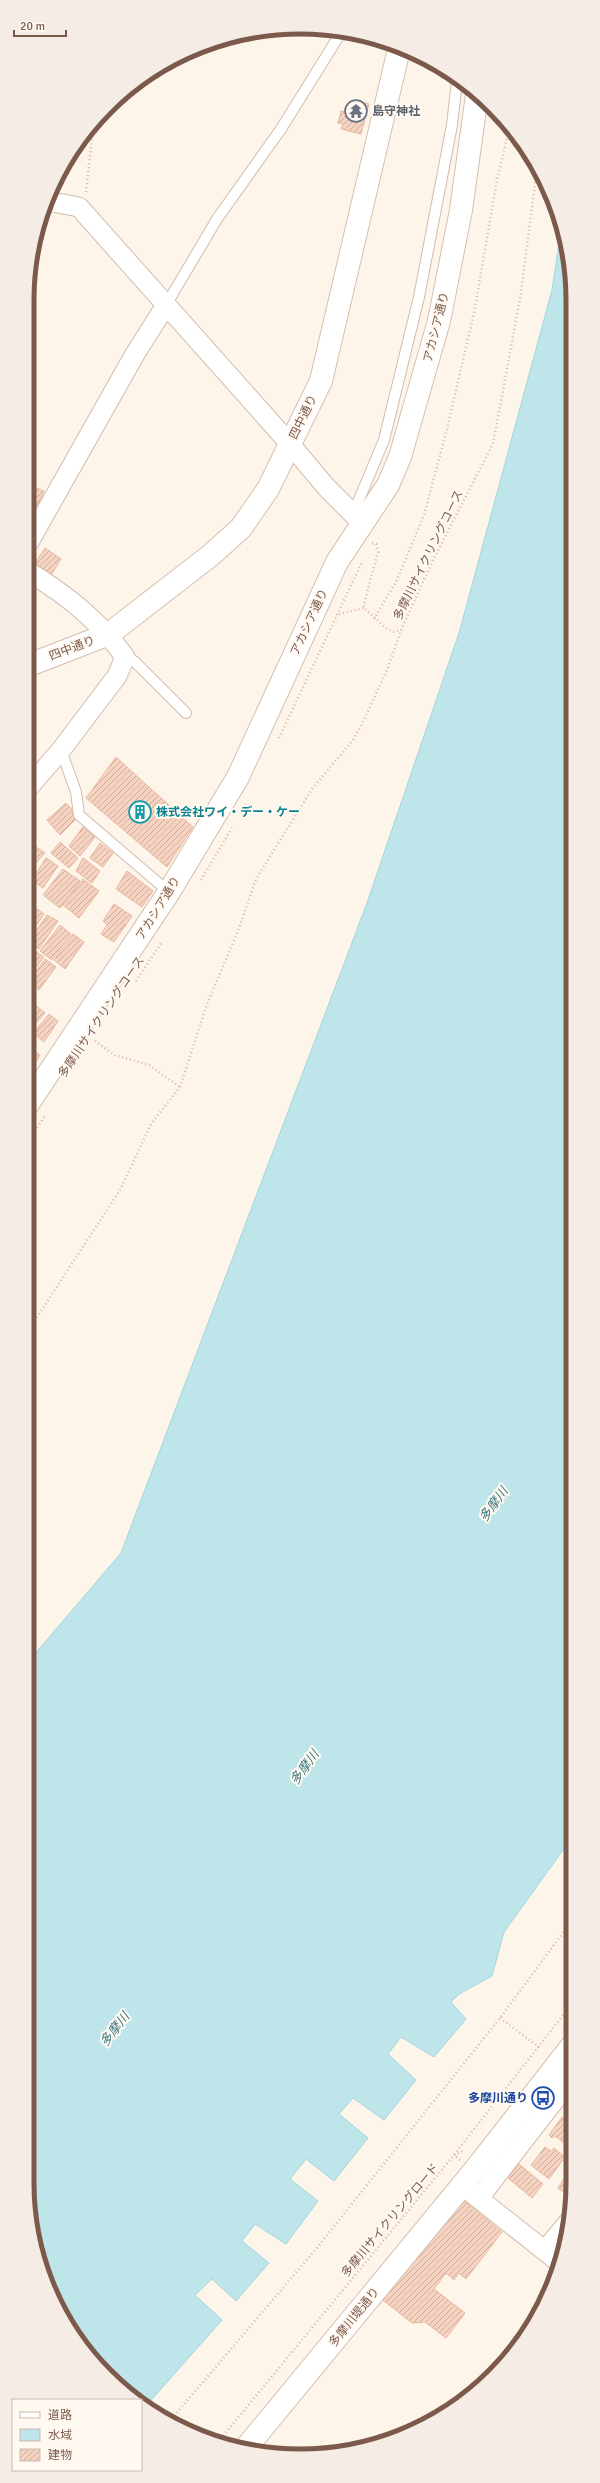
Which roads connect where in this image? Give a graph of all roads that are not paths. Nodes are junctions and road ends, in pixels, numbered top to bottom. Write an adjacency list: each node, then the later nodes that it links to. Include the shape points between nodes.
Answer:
1 (339, 37): 6 (lane, via 281,129 217,219)
2 (398, 52): 7 (street, 四中通り, via 321,381)
3 (456, 85): 8 (lane, via 449,141 419,297 384,440)
4 (476, 101): 8 (street, アカシア通り, via 461,210 439,320 400,457 388,485)
5 (52, 202): 6 (street, via 79,208)
6 (166, 305): 7 (street); 9 (street, via 135,354)
7 (290, 444): 8 (street, via 327,488); 11 (street, 四中通り, via 268,489 241,528 211,555)
8 (358, 519): 17 (street, アカシア通り, via 238,777)
9 (34, 533)
10 (34, 575): 11 (street, via 66,595)
11 (109, 634): 12 (street); 13 (street, 四中通り)
12 (125, 657): 14 (lane, via 134,661); 15 (street, via 117,676)
13 (34, 663)
14 (186, 714)
15 (61, 750): 16 (street); 17 (lane, via 76,792 79,815)
16 (34, 781)
17 (169, 892): 18 (street, アカシア通り)
18 (35, 1101)
19 (566, 2054): 21 (street)
20 (566, 2085): 21 (street)
21 (471, 2191): 23 (street); 25 (street, 多摩川堤通り)
22 (562, 2230): 23 (street)
23 (545, 2250): 24 (street)
24 (555, 2259)
25 (250, 2444)

